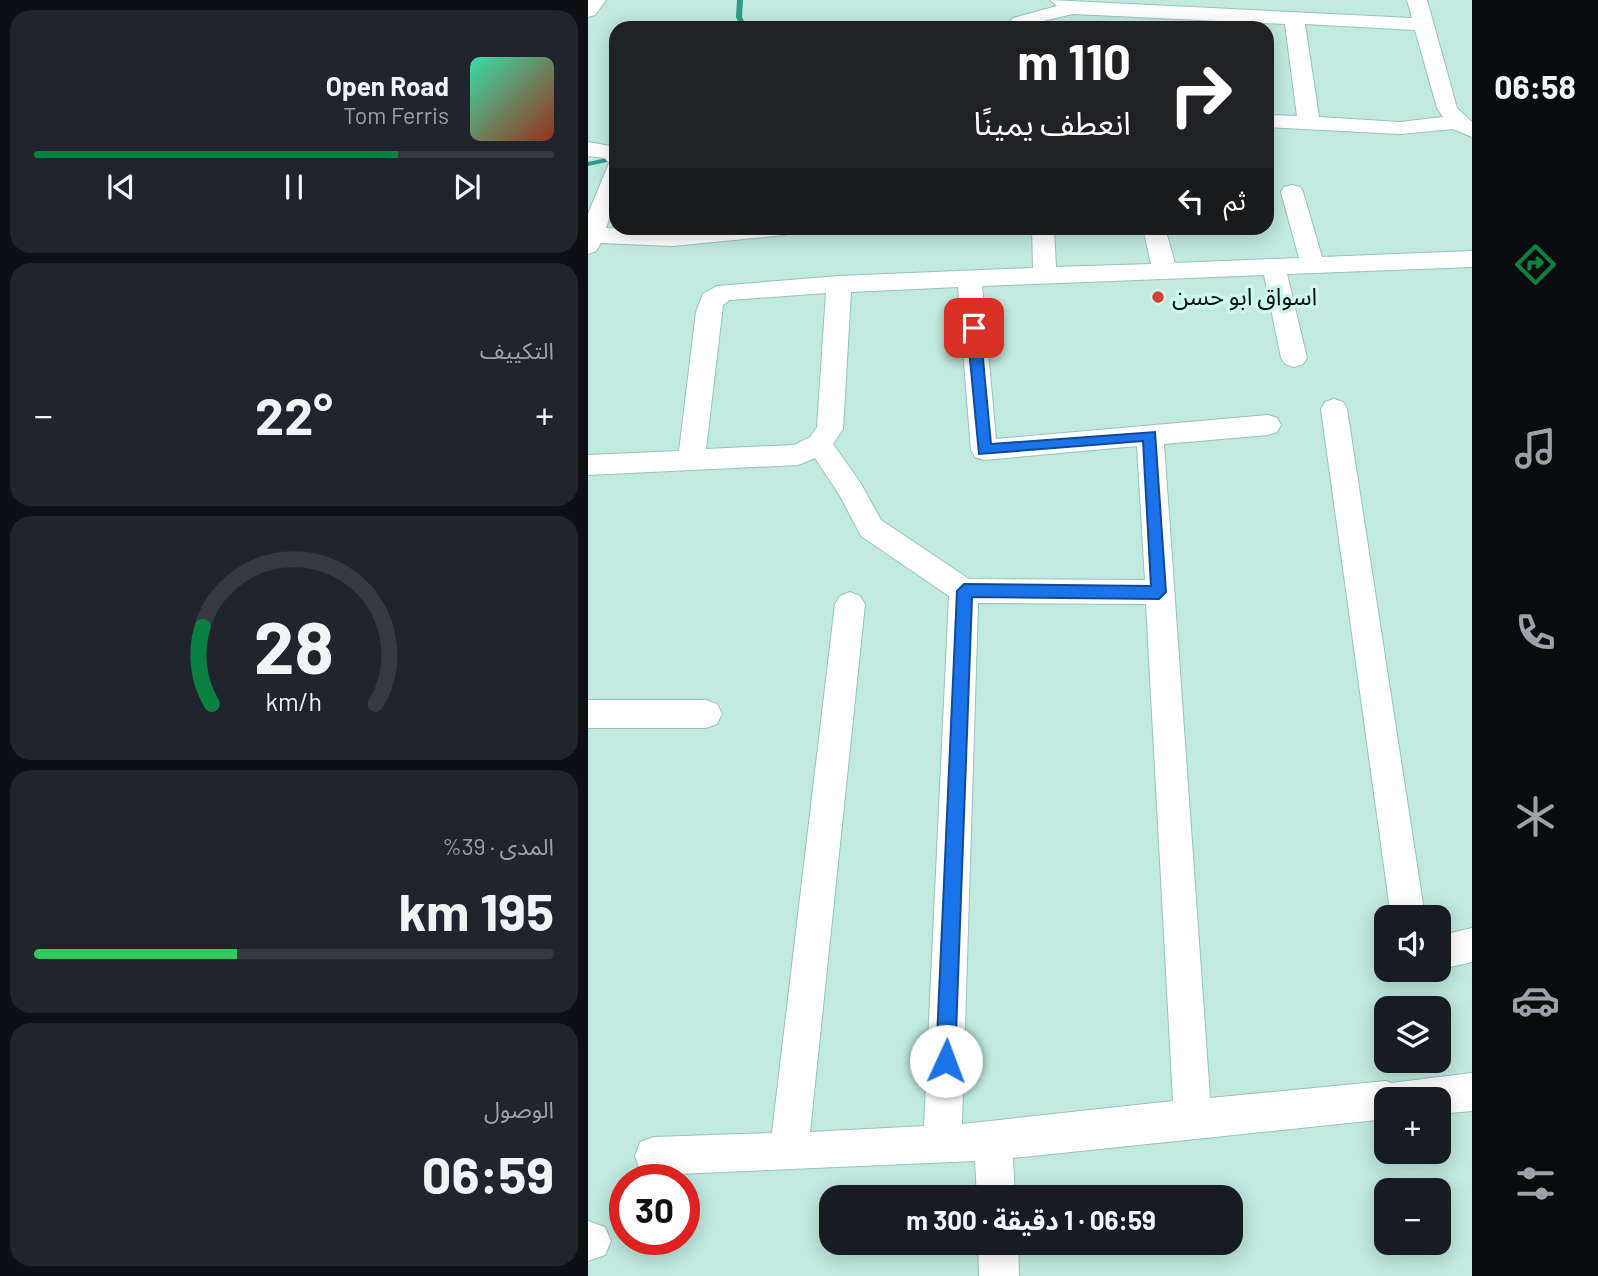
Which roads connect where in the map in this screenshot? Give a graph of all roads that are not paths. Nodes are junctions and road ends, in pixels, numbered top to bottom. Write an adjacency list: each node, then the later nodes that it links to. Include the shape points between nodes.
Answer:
1 (596, 0): 4 (street)
2 (1417, 0): 8 (street)
3 (1067, 4): 6 (street); 7 (street)
4 (588, 12)
5 (1294, 18): 6 (street); 8 (street); 10 (street)
6 (1110, 19)
7 (1022, 21)
8 (1423, 24): 11 (street, via 1447,108)
9 (1274, 121): 10 (street)
10 (1308, 123): 11 (street)
11 (1464, 126)
12 (588, 149): 13 (street)
13 (609, 158)
14 (609, 179): 19 (street)
15 (1292, 192): 21 (street)
16 (706, 235): 19 (street)
17 (1043, 235): 24 (street)
18 (1156, 235): 23 (street)
19 (590, 240)
20 (1472, 259): 21 (street)
21 (1312, 265): 22 (street)
22 (1274, 267): 23 (street); 27 (street)
23 (1165, 271): 24 (street)
24 (1045, 276): 25 (street)
25 (969, 279): 26 (street); 30 (street, via 984,450)
26 (839, 284): 31 (street, via 830,429); 32 (street, via 724,292 712,300)
27 (1294, 358)
28 (1334, 409): 39 (street)
29 (1268, 425): 30 (street)
30 (1150, 435): 35 (street)
31 (819, 444): 32 (street, via 798,454); 34 (street, via 871,528)
32 (691, 460): 33 (street)
33 (588, 465)
34 (964, 591): 35 (street); 47 (street)
35 (1159, 592): 45 (street)
36 (850, 604): 48 (street)
37 (588, 714): 38 (street)
38 (706, 714)
39 (1406, 905)
40 (1472, 945): 41 (street)
41 (1451, 950)
42 (1472, 1092): 43 (street)
43 (1451, 1094)
44 (1374, 1101): 45 (street)
45 (1192, 1118): 46 (street)
46 (993, 1141): 47 (street); 50 (street)
47 (942, 1144): 48 (street)
48 (789, 1152): 49 (street)
49 (654, 1156)
50 (995, 1185)
51 (998, 1255): 52 (street)
52 (999, 1276)

